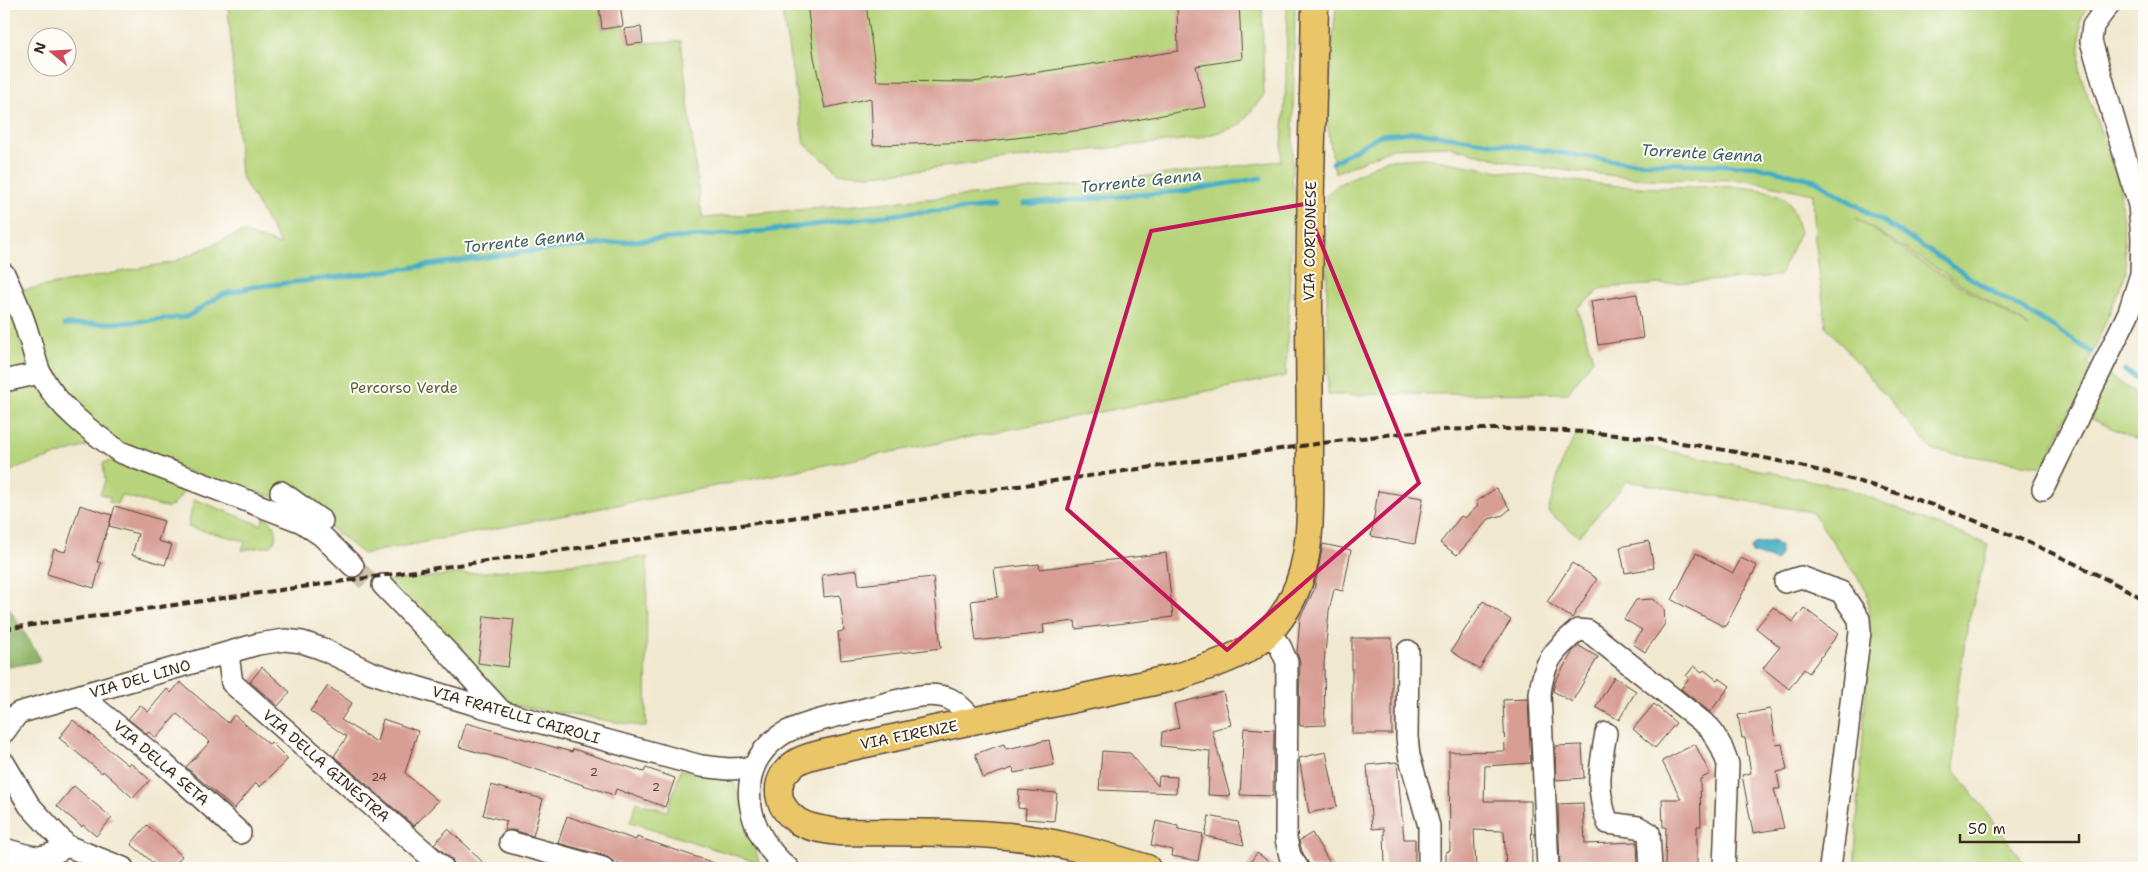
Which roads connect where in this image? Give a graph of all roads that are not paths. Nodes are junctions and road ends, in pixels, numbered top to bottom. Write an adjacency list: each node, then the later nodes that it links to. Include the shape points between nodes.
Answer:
1 (1315, 4): 6 (main road, VIA CORTONESE, via 1310,237)
2 (2110, 4): 7 (street, via 2094,26 2092,41 2139,205 2141,274 2129,312)
3 (4, 274): 5 (street)
4 (4, 381): 5 (street)
5 (45, 381): 9 (street, via 63,404 98,437 120,452 294,518 321,535)
6 (1310, 478): 11 (main road, VIA FIRENZE, via 1303,574 1292,601)
7 (2043, 490)
8 (281, 492): 9 (street, via 325,523)
9 (368, 576): 16 (street)
10 (1785, 582): 36 (street, via 1801,577 1841,592 1859,619)
11 (1269, 633): 17 (main road, VIA FIRENZE, via 1255,646 1230,659 1177,677); 31 (street, via 1287,662 1286,840 1290,856)
12 (285, 640): 14 (street, VIA DEL LINO, via 258,644); 16 (street, VIA FRATELLI CAIROLI, via 320,648 375,674)
13 (1408, 651): 32 (street, via 1406,737 1429,826)
14 (230, 654): 15 (street, VIA DEL LINO); 27 (street, VIA DELLA GINESTRA, via 228,662 232,683)
15 (81, 696): 18 (street, VIA DEL LINO, via 18,713); 22 (street, VIA DELLA SETA, via 163,763)
16 (492, 710): 21 (street, VIA FRATELLI CAIROLI, via 701,766)
17 (976, 722): 21 (street, via 950,699 921,695 782,734 766,748); 30 (main road, VIA FIRENZE, via 827,752 797,762 784,774 778,791 783,808 798,821 838,832 995,835 1054,843)
18 (4, 732)
19 (1606, 733): 34 (street, via 1600,769 1600,802 1608,823 1638,826 1649,833)
20 (4, 763): 24 (street, via 28,805)
21 (753, 768): 29 (street, via 749,802 754,822 763,840)
22 (240, 833)
23 (510, 842): 28 (street)
24 (67, 846): 25 (street, via 39,858); 26 (street)
25 (4, 849)
26 (123, 868)
27 (443, 868)
28 (603, 868)
29 (788, 868)
30 (1147, 868)
31 (1298, 868)
32 (1428, 868)
33 (1548, 868): 35 (street, via 1540,694 1542,674 1557,648 1578,630 1588,631 1710,728 1728,764)
34 (1651, 868)
35 (1724, 868)
36 (1830, 868)

